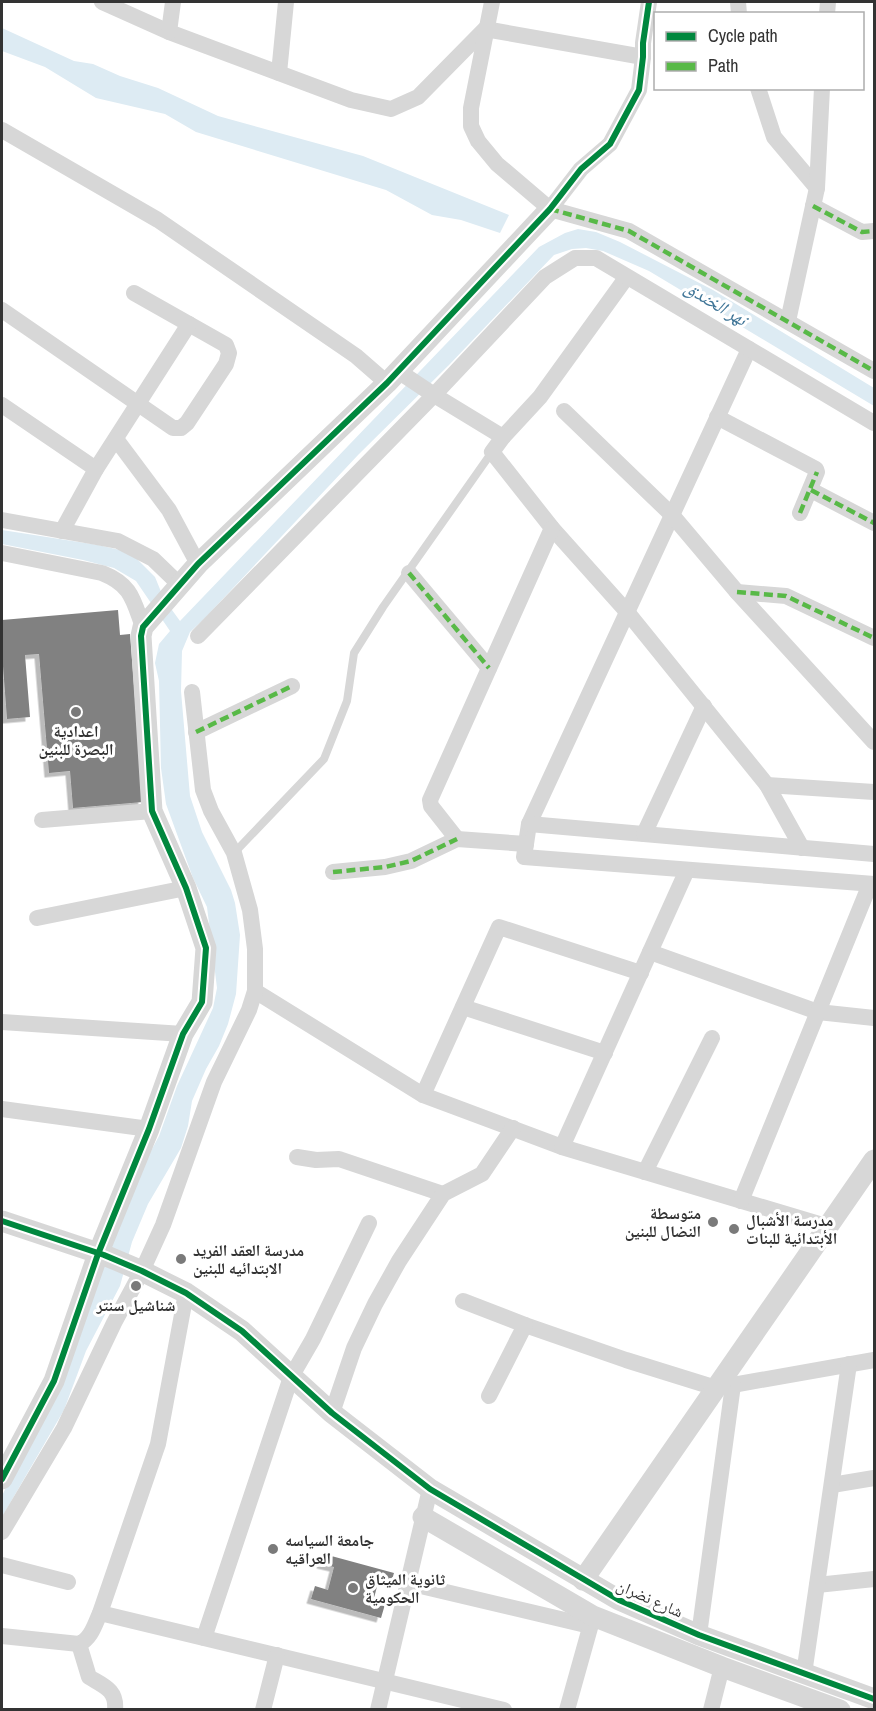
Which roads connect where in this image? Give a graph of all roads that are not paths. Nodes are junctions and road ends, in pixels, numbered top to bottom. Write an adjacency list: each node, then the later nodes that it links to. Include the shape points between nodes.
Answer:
1 (102, 2): 7 (street)
2 (173, 2): 7 (street)
3 (286, 2): 9 (street)
4 (492, 2): 6 (street)
5 (649, 2): 8 (street)
6 (485, 29): 8 (street); 9 (street, via 418,97 391,109 351,100); 15 (street, via 471,126 496,164)
7 (169, 32): 9 (street)
8 (643, 57): 15 (street, via 639,90 610,144 581,169)
9 (279, 73)
10 (759, 90): 13 (street, via 774,137)
11 (822, 90): 13 (street)
12 (2, 130): 24 (street, via 158,220 356,356)
13 (816, 188): 14 (street)
14 (813, 206): 16 (street, via 862,232); 20 (street)
15 (550, 209): 20 (street, via 628,231); 24 (street)
16 (874, 231)
17 (626, 278): 22 (street); 25 (street, via 596,258 574,258 545,278); 31 (street, via 540,396)
18 (134, 292): 21 (street)
19 (4, 316): 26 (street)
20 (788, 321): 23 (street)
21 (189, 324): 26 (street); 26 (street, via 226,345 226,364 181,428 173,428)
22 (748, 350): 29 (street); 30 (street)
23 (874, 371)
24 (396, 376): 25 (street); 43 (street)
25 (432, 394): 31 (street); 49 (street)
26 (138, 404): 32 (street)
27 (2, 405): 34 (street)
28 (564, 411): 37 (street)
29 (717, 417): 35 (street, via 816,469); 37 (street)
30 (874, 423)
31 (503, 437): 33 (street)
32 (116, 439): 34 (street); 43 (street, via 169,510)
33 (492, 452): 40 (street); 44 (lane)
34 (96, 469): 41 (street)
35 (811, 490): 36 (street); 39 (street)
36 (800, 513)
37 (672, 514): 46 (street); 47 (street)
38 (2, 520): 41 (street)
39 (874, 523)
40 (552, 528): 47 (street); 51 (street)
41 (62, 531): 45 (street, via 135,549 153,560)
42 (2, 553): 48 (street, via 112,577 132,594)
43 (198, 564): 45 (street)
44 (409, 573): 51 (street); 66 (lane, via 354,653 346,701 324,759)
45 (175, 591): 48 (street)
46 (737, 592): 50 (street, via 787,596); 56 (street)
47 (628, 613): 54 (street); 61 (street)
48 (147, 622): 59 (street, via 141,636)
49 (198, 636)
50 (874, 638)
51 (489, 668): 63 (street, via 430,800)
52 (292, 686): 55 (street)
53 (192, 692): 55 (street)
54 (704, 706): 57 (street); 62 (street)
55 (196, 732): 66 (street, via 202,790)
56 (874, 742)
57 (767, 785): 58 (street); 64 (street)
58 (874, 792)
59 (152, 811): 60 (street); 71 (street)
60 (42, 820)
61 (529, 824): 62 (street); 65 (street)
62 (644, 834): 64 (street)
63 (457, 839): 65 (street); 69 (street, via 411,861)
64 (802, 848): 67 (street)
65 (525, 850): 68 (street)
66 (234, 853): 75 (street, via 250,910)
67 (874, 854)
68 (687, 870): 70 (street); 73 (street)
69 (333, 872)
70 (872, 884): 77 (street)
71 (186, 888): 72 (street); 80 (street, via 206,948 202,1002)
72 (37, 918)
73 (650, 952): 74 (street); 77 (street)
74 (641, 973): 76 (street, via 499,927); 82 (street)
75 (255, 991): 83 (street); 97 (street, via 214,1082 163,1225)
76 (463, 1007): 82 (street); 83 (street)
77 (818, 1011): 78 (street); 92 (street)
78 (874, 1018)
79 (2, 1022): 80 (street)
80 (183, 1034): 86 (street)
81 (712, 1038): 90 (street)
82 (605, 1053): 87 (street)
83 (423, 1095): 85 (street)
84 (2, 1108): 86 (street)
85 (513, 1128): 87 (street); 91 (street, via 482,1174)
86 (149, 1129): 96 (street)
87 (562, 1147): 90 (street)
88 (297, 1157): 91 (street, via 339,1159)
89 (874, 1160): 95 (street)
90 (645, 1172): 92 (street)
91 (443, 1194): 106 (street, via 375,1304 354,1348)
92 (741, 1201): 95 (street)
93 (2, 1221): 96 (street, شارع نضران)
94 (369, 1223): 103 (street)
95 (829, 1227): 104 (street)
96 (101, 1255): 97 (street, شارع نضران); 107 (street, via 54,1381)
97 (140, 1270): 98 (street, شارع نضران); 112 (street, via 64,1428)
98 (186, 1293): 103 (street, شارع نضران, via 242,1331); 119 (street, via 158,1444)
99 (464, 1302): 100 (street)
100 (525, 1325): 104 (street, via 626,1360); 105 (street)
101 (874, 1360): 102 (street)
102 (849, 1364): 104 (street); 109 (street)
103 (291, 1377): 106 (street, شارع نضران); 123 (street)
104 (724, 1386): 115 (street); 121 (street)
105 (489, 1396)
106 (332, 1413): 110 (street, شارع نضران)
107 (4, 1470)
108 (874, 1478): 109 (street)
109 (832, 1485): 118 (street)
110 (430, 1489): 111 (street); 115 (street, شارع نضران)
111 (423, 1517): 117 (street); 120 (street)
112 (2, 1532)
113 (2, 1565): 116 (street)
114 (874, 1579): 118 (street)
115 (583, 1580): 121 (street, شارع نضران)
116 (68, 1582)
117 (408, 1583): 120 (street); 129 (street)
118 (817, 1584): 128 (street)
119 (100, 1613): 123 (street); 124 (street, via 90,1635)
120 (592, 1621): 127 (street); 135 (street)
121 (699, 1635): 125 (street, شارع نضران)
122 (2, 1636): 124 (street)
123 (204, 1638): 126 (street)
124 (80, 1644): 131 (street, via 89,1677 113,1692)
125 (728, 1645): 127 (street); 128 (street, شارع نضران)
126 (277, 1655): 129 (street); 132 (street)
127 (722, 1667): 136 (street); 137 (street)
128 (804, 1674): 130 (street, شارع نضران)
129 (385, 1681): 133 (street); 134 (street)
130 (874, 1699)
131 (115, 1710)
132 (263, 1710)
133 (378, 1710)
134 (504, 1710)
135 (567, 1710)
136 (711, 1710)
137 (840, 1710)

